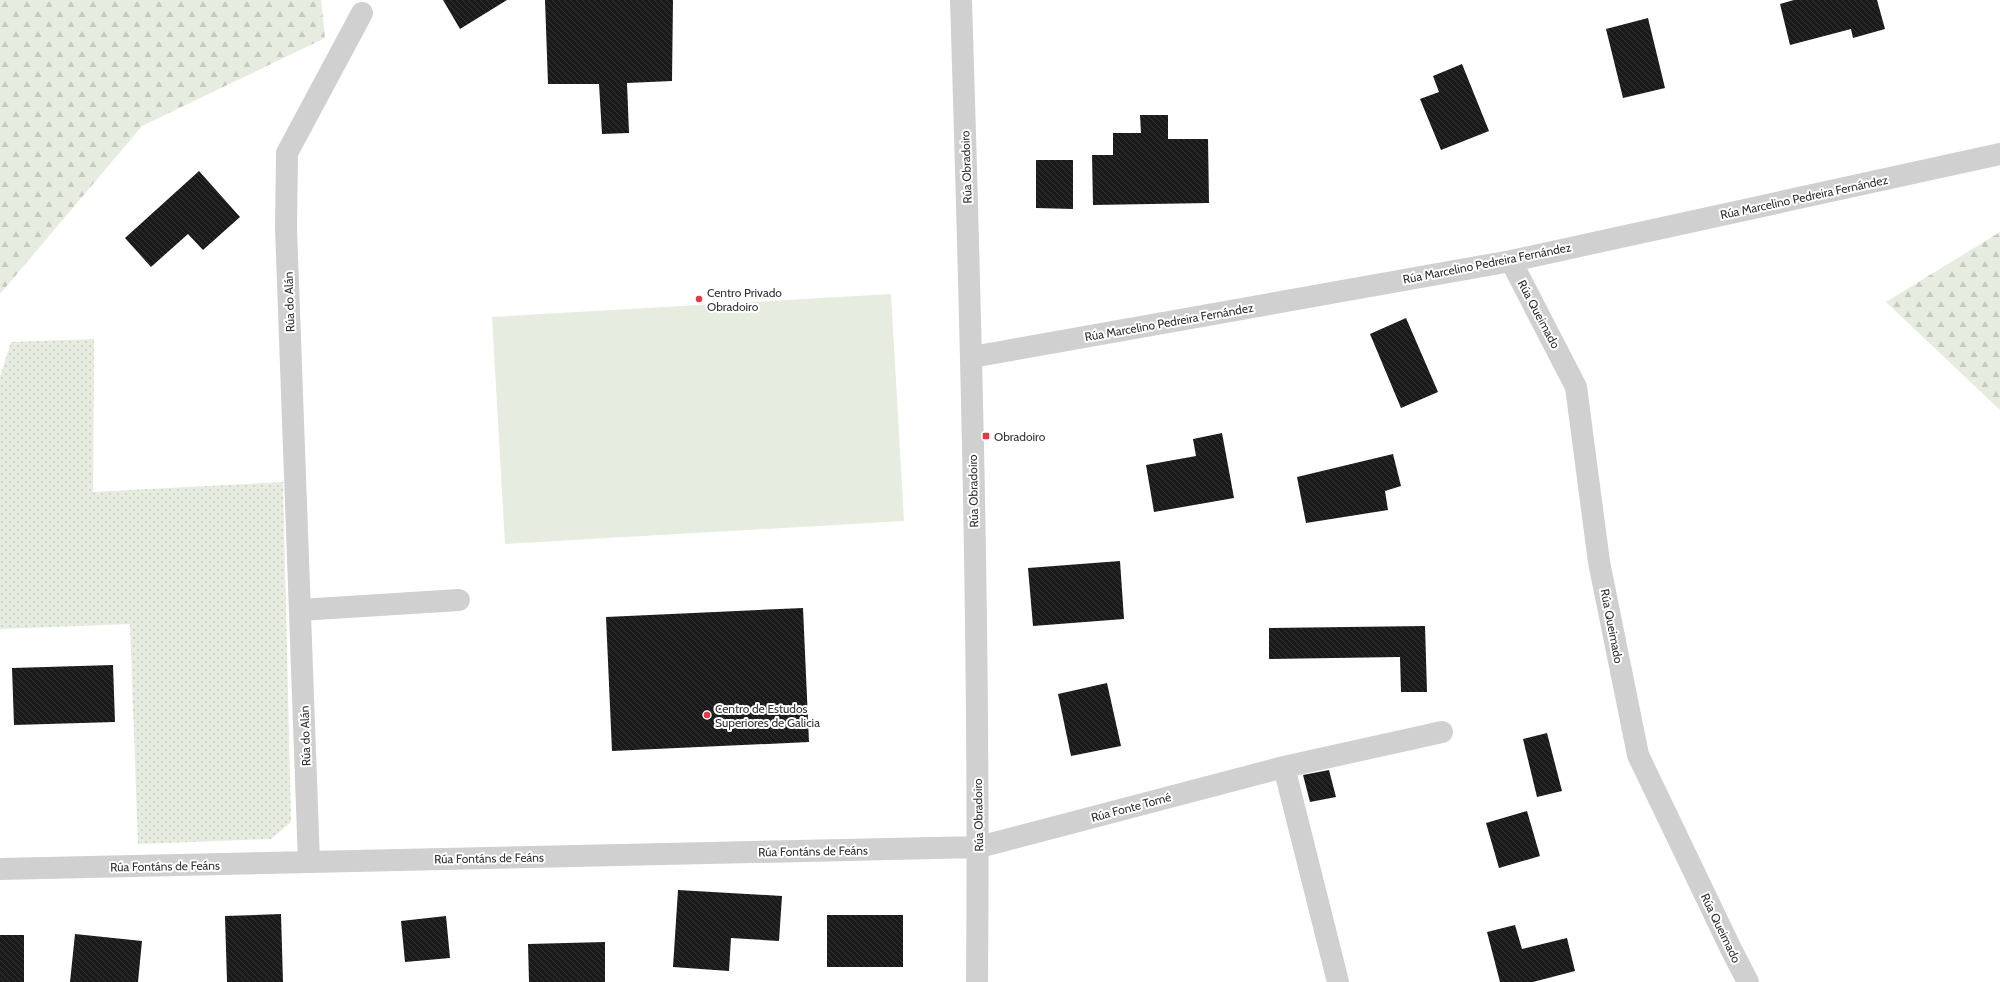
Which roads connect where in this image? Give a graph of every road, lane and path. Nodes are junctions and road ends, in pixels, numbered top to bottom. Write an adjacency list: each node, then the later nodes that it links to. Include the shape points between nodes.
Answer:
1 (962, 0): 5 (street, Rúa Obradoiro)
2 (362, 13): 7 (street, Rúa do Alán, via 287,153 286,228)
3 (2000, 154): 4 (street, Rúa Marcelino Pedreira Fernández)
4 (1511, 261): 5 (street, Rúa Marcelino Pedreira Fernández); 15 (street, Rúa Queimado, via 1576,387 1599,562 1638,755)
5 (972, 357): 10 (street, Rúa Obradoiro)
6 (459, 600): 7 (street)
7 (300, 610): 11 (street, Rúa do Alán)
8 (1442, 732): 9 (street, Rúa Fonte Tomé)
9 (1284, 767): 10 (street, Rúa Fonte Tomé); 14 (street)
10 (978, 847): 11 (street, Rúa Fontáns de Feáns); 13 (street, Rúa Obradoiro)
11 (309, 862): 12 (street, Rúa Fontáns de Feáns)
12 (0, 869)
13 (977, 982)
14 (1338, 982)
15 (1748, 982)

